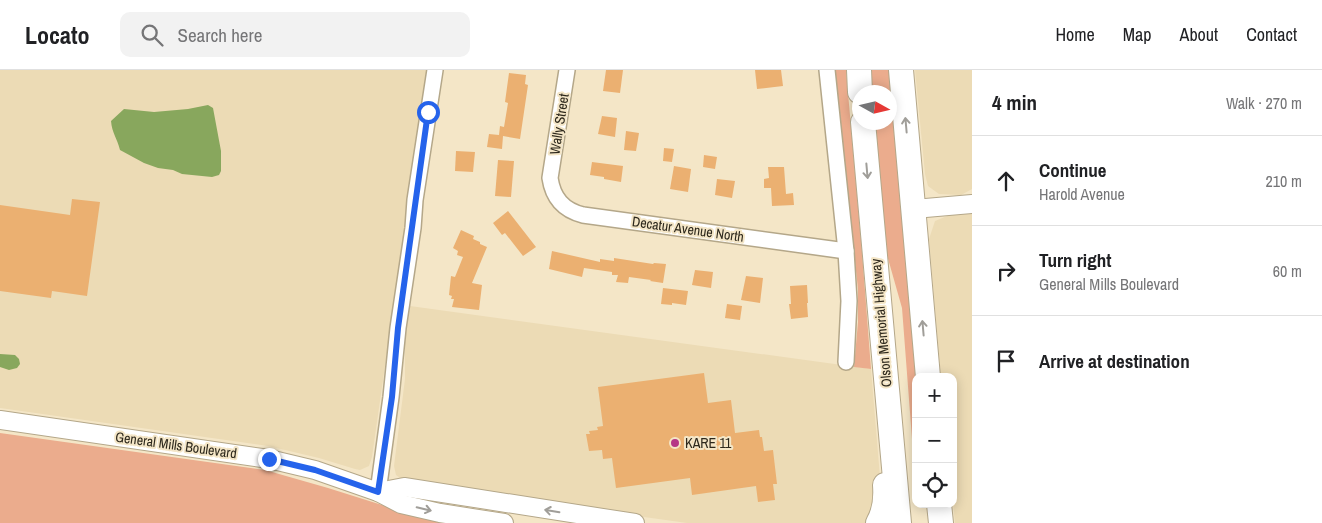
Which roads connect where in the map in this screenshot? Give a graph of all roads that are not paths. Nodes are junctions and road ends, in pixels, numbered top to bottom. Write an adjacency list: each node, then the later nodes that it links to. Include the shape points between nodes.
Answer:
1 (435, 70): 16 (street)
2 (567, 70): 8 (street, Wally Street)
3 (827, 70): 11 (street)
4 (858, 70): 6 (highway)
5 (901, 70): 10 (highway, one-way to 5)
6 (859, 85)
7 (864, 130): 12 (highway, Olson Memorial Highway, one-way to 12)
8 (550, 178): 11 (street, Decatur Avenue North, via 558,200 574,213)
9 (972, 204): 10 (street)
10 (914, 209): 14 (highway, one-way to 10)
11 (846, 251): 13 (street, via 849,301)
12 (882, 344): 20 (highway, via 876,400 885,492); 21 (highway, Olson Memorial Highway)
13 (846, 362)
14 (928, 373)
15 (0, 420): 16 (street, General Mills Boulevard, via 269,459 315,470)
16 (378, 492): 18 (street, General Mills Boulevard, one-way to 18, via 401,504); 19 (street, one-way to 16, via 404,487)
17 (939, 508): 22 (highway)
18 (504, 523)
19 (635, 523)
20 (878, 523)
21 (899, 523)
22 (941, 523)

